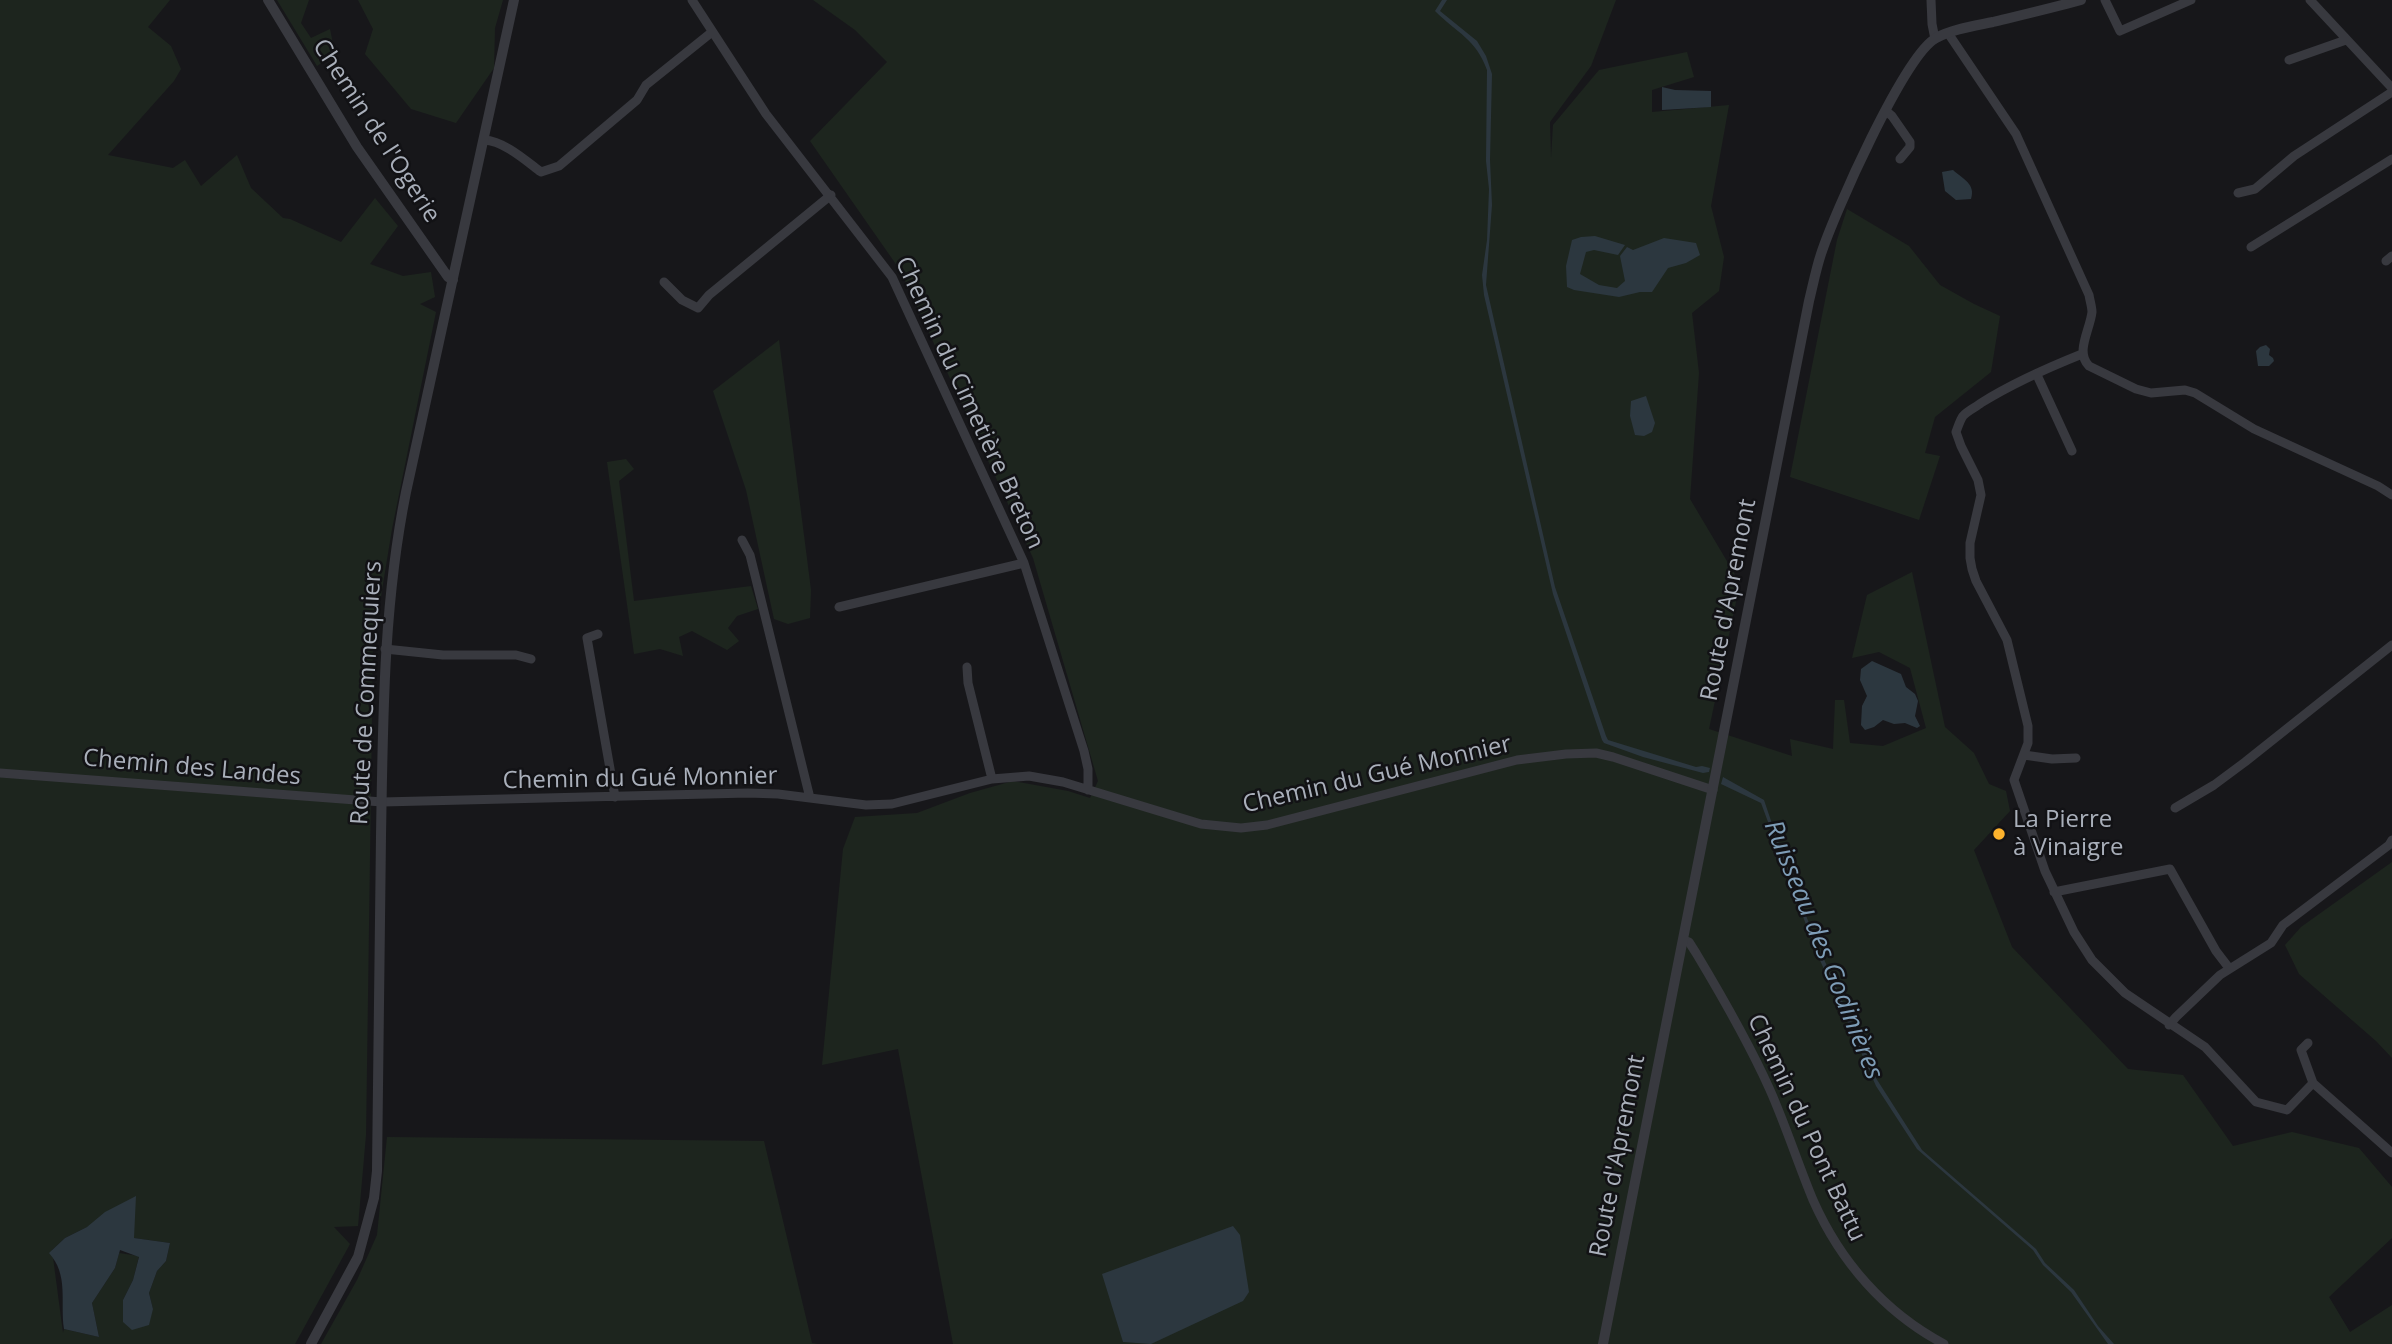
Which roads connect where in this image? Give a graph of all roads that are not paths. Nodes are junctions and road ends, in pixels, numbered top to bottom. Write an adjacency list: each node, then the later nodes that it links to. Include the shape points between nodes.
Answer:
1 (268, 0): 22 (street, Chemin de l'Ogerie, via 357,148)
2 (514, 0): 16 (street, Route de Commequiers)
3 (692, 0): 9 (street, Chemin du Cimetière Breton)
4 (1931, 0): 11 (street)
5 (2081, 0): 10 (street, Route d'Apremont)
6 (2105, 0): 7 (street, via 2120,31)
7 (2191, 0)
8 (2310, 0): 12 (street)
9 (712, 32): 16 (street, via 551,170 541,172); 20 (street, Chemin du Cimetière Breton, via 766,114)
10 (1948, 33): 11 (street, Route d'Apremont); 24 (street, via 2016,134 2089,295 2092,311)
11 (1935, 39): 15 (street, Route d'Apremont, via 1913,64)
12 (2346, 40): 13 (street); 14 (street)
13 (2289, 60)
14 (2392, 90): 19 (street, via 2294,156 2255,189)
15 (1886, 111): 17 (street, via 1910,142); 41 (street, Route d'Apremont, via 1831,227 1818,266)
16 (484, 140): 22 (street, Route de Commequiers)
17 (1900, 159)
18 (2392, 159): 21 (street)
19 (2238, 193)
20 (831, 195): 23 (street, via 698,308); 29 (street, Chemin du Cimetière Breton, via 892,277)
21 (2251, 247)
22 (453, 280): 33 (street, Route de Commequiers, via 396,544)
23 (664, 282)
24 (2082, 354): 25 (street); 27 (street, via 2089,366 2136,389 2194,393 2242,422)
25 (2037, 375): 26 (street); 36 (street, via 1964,415 1956,432 1981,495 1969,558 2007,640 2028,726)
26 (2072, 451)
27 (2392, 495)
28 (741, 540): 43 (street, via 750,555)
29 (1024, 563): 30 (street); 40 (street, Chemin du Cimetière Breton, via 1084,751)
30 (839, 607)
31 (598, 634): 42 (street, via 587,638)
32 (2392, 645): 45 (street, via 2224,777)
33 (385, 649): 34 (street); 44 (street, Route de Commequiers)
34 (531, 659)
35 (967, 667): 39 (street)
36 (2024, 755): 37 (street); 47 (street, via 2014,780)
37 (2076, 758)
38 (0, 773): 44 (street, Chemin des Landes)
39 (992, 779): 40 (street, Chemin du Gué Monnier, via 1044,778); 43 (street, Chemin du Gué Monnier, via 892,804)
40 (1088, 790): 41 (street, Chemin du Gué Monnier, via 1201,824 1241,828 1517,760 1566,754 1614,757)
41 (1713, 790): 48 (street, Route d'Apremont)
42 (615, 797): 43 (street, Chemin du Gué Monnier, via 748,793); 44 (street, Chemin du Gué Monnier)
43 (810, 798)
44 (382, 802): 54 (street, Route de Commequiers, via 374,1198 358,1257)
45 (2175, 808)
46 (2392, 840): 49 (street, via 2283,925 2271,943)
47 (2054, 892): 49 (street, via 2170,869); 50 (street, via 2092,960 2125,993)
48 (1683, 940): 55 (street, Route d'Apremont); 56 (street, Chemin du Pont Battu, via 1696,953 1754,1055 1831,1236 1860,1277 1897,1313)
49 (2229, 968): 50 (street)
50 (2169, 1025): 52 (street, via 2205,1047 2256,1102 2287,1110)
51 (2308, 1043): 52 (street, via 2301,1051)
52 (2313, 1083): 53 (street)
53 (2392, 1153)
54 (311, 1344)
55 (1603, 1344)
56 (1944, 1344)

